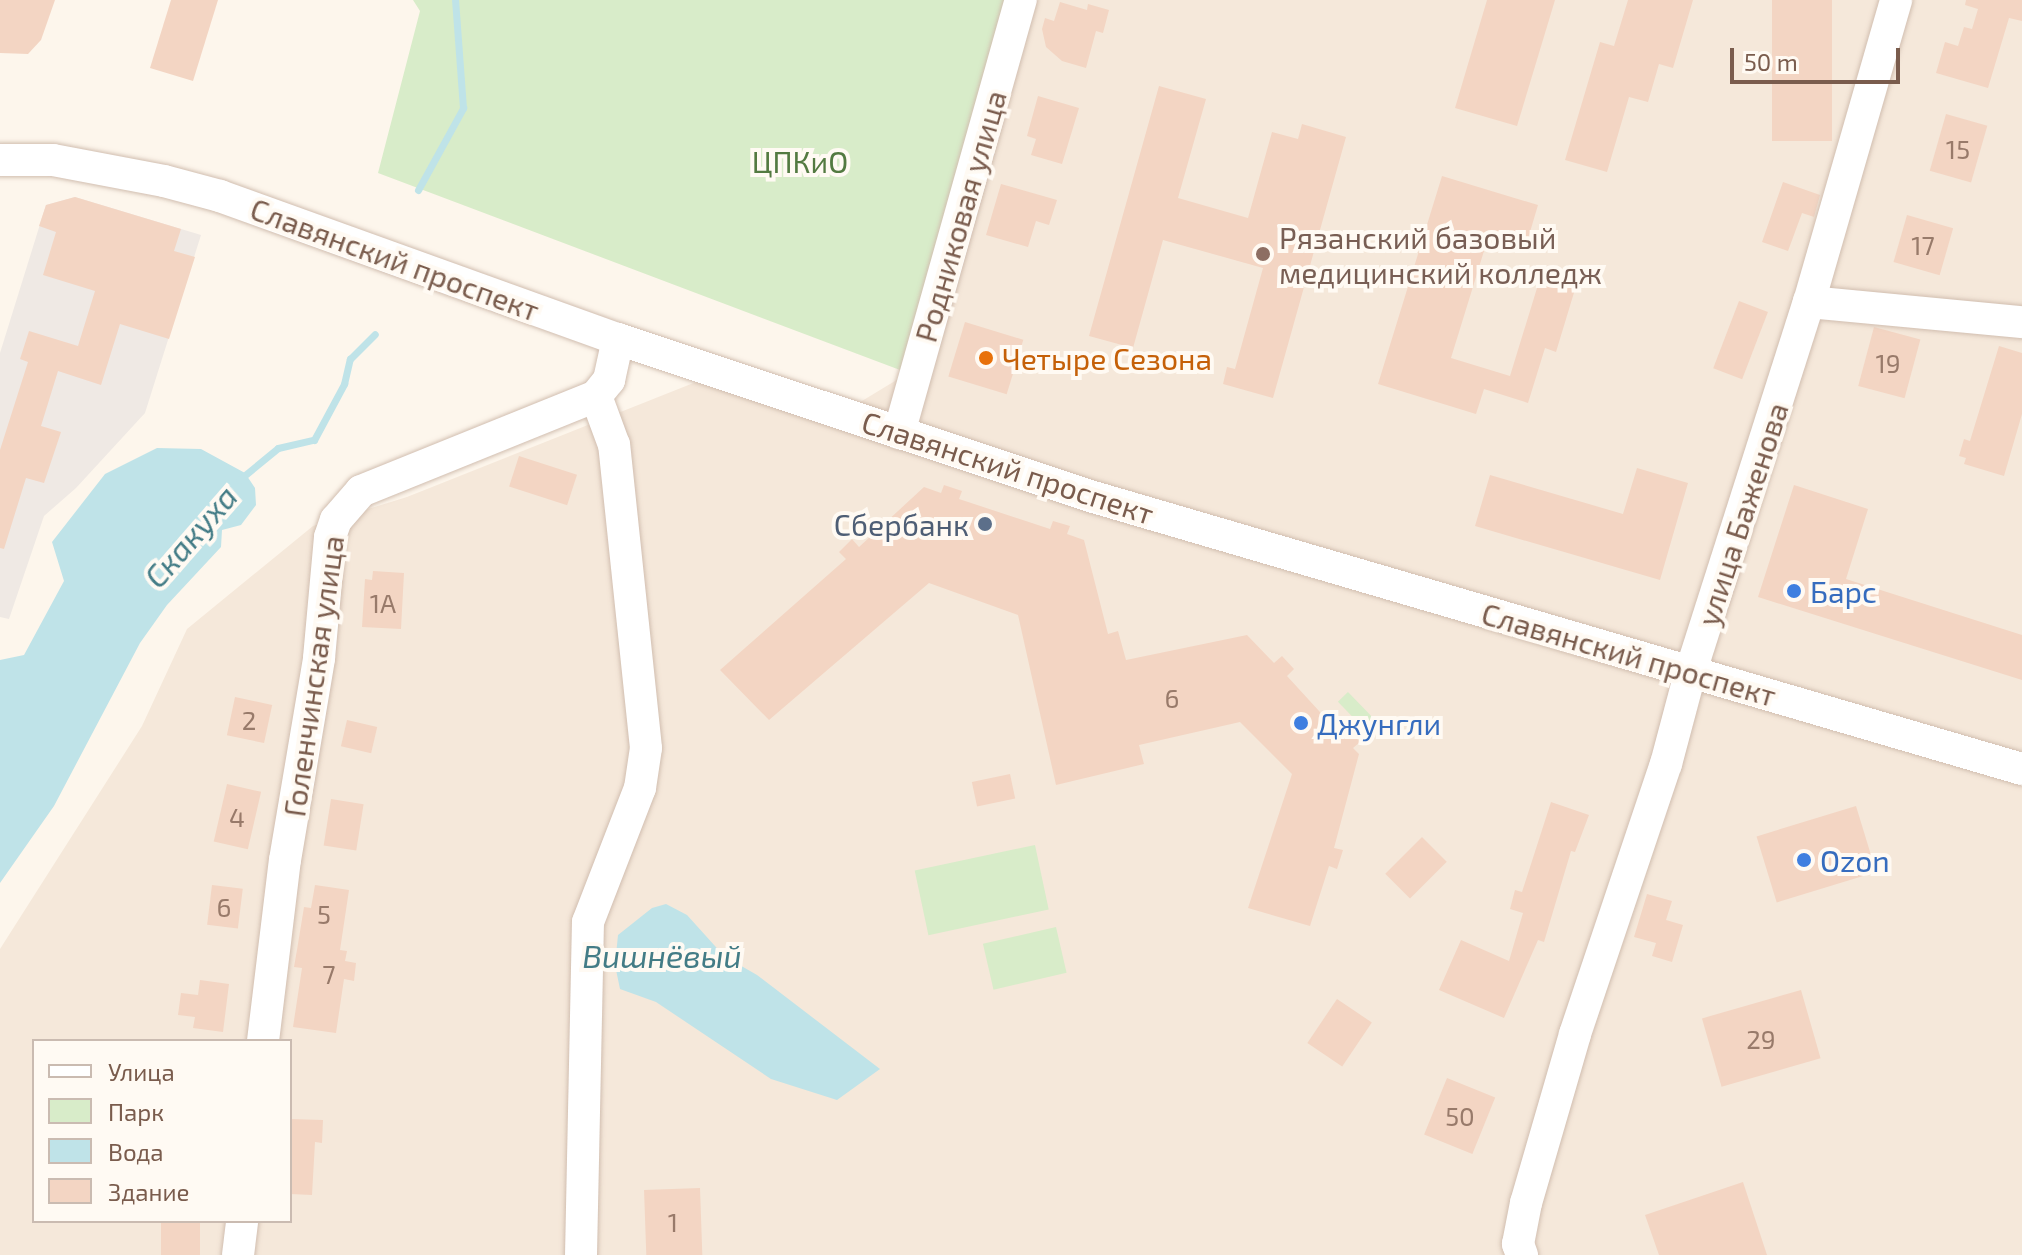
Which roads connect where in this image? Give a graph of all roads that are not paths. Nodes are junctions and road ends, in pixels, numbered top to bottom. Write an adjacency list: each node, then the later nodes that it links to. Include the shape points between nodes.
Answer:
1 (1021, 0): 8 (street, Родниковая улица)
2 (1896, 0): 4 (street, улица Баженова)
3 (0, 160): 6 (street, Славянский проспект, via 53,160 220,196)
4 (1809, 302): 5 (street); 9 (street, улица Баженова)
5 (2022, 322)
6 (618, 339): 7 (street, via 609,380); 8 (street, Славянский проспект)
7 (596, 396): 11 (street, Голенчинская улица, via 361,491 336,520); 15 (street, via 614,445 646,748 640,788 588,922)
8 (899, 433): 9 (street, Славянский проспект, via 1090,496)
9 (1690, 674): 10 (street, Славянский проспект); 13 (street, улица Баженова, via 1666,764 1575,1034)
10 (2022, 769)
11 (263, 1039)
12 (242, 1223): 14 (street)
13 (1517, 1251)
14 (238, 1255)
15 (581, 1255)

